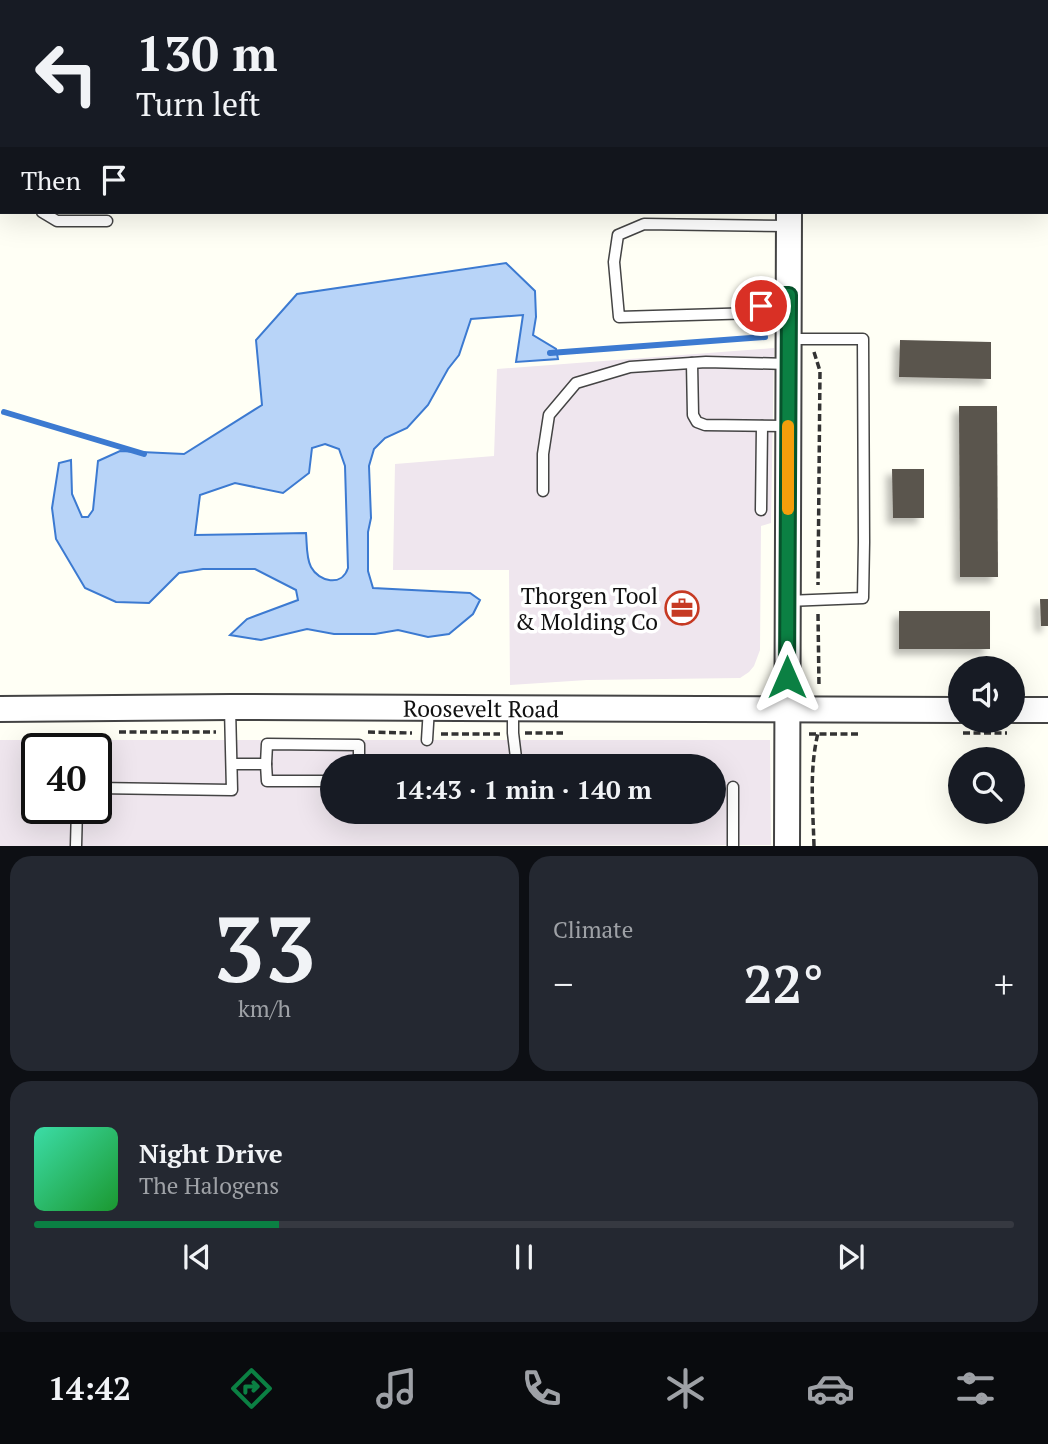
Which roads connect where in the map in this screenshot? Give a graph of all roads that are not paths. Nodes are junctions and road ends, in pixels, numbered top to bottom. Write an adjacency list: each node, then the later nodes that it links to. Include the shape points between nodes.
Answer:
1 (45, 214): 3 (lane, via 57,221)
2 (789, 219): 4 (street); 4 (lane, via 644,224 618,235 614,262 619,317 756,313 761,299 768,295)
3 (107, 221)
4 (789, 295): 5 (street)
5 (789, 339): 7 (street); 12 (lane, via 863,339 864,542 863,598)
6 (692, 363): 7 (lane); 8 (lane, via 697,422); 10 (lane, via 630,367 576,383 549,415)
7 (788, 364): 9 (street)
8 (762, 426): 9 (lane); 11 (lane)
9 (788, 426): 12 (street)
10 (543, 491)
11 (761, 510)
12 (787, 601): 17 (street)
13 (230, 707): 14 (street, Roosevelt Road); 16 (street, Roosevelt Road); 24 (lane)
14 (429, 708): 15 (street, Roosevelt Road); 21 (lane)
15 (513, 708): 17 (street, Roosevelt Road); 23 (lane)
16 (0, 709)
17 (787, 709): 18 (street, Roosevelt Road); 32 (street)
18 (948, 710)
19 (1025, 710): 20 (street)
20 (1048, 710)
21 (428, 740)
22 (359, 754): 25 (lane, via 359,744 267,744)
23 (516, 754)
24 (232, 764): 25 (lane); 28 (lane, via 232,790)
25 (267, 764): 26 (lane, via 267,781)
26 (320, 781)
27 (733, 787): 31 (lane)
28 (112, 788)
29 (76, 824): 30 (lane)
30 (76, 845)
31 (733, 845)
32 (787, 845)

